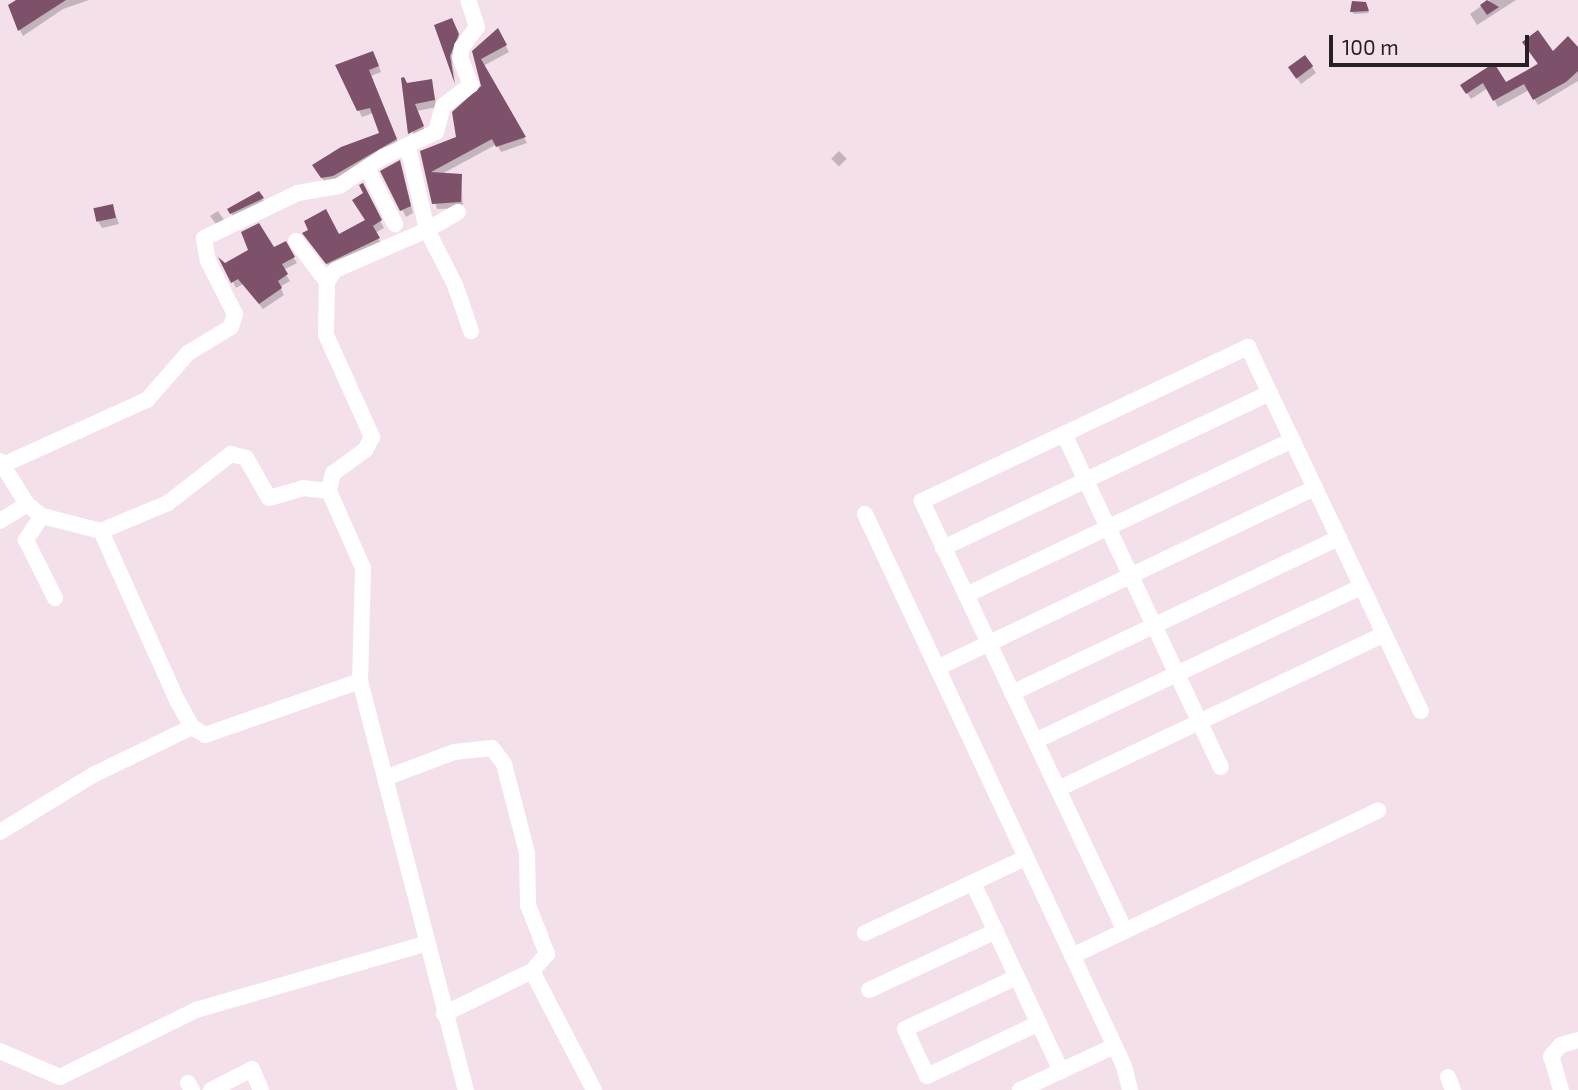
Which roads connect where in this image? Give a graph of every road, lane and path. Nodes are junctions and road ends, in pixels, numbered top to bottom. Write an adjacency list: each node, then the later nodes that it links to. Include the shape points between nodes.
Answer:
1 (468, 0): 2 (street, via 477,27 462,47 460,58 471,85 443,106 436,132)
2 (408, 147): 3 (street); 6 (street)
3 (368, 168): 5 (street); 13 (street, via 339,186 298,193 205,238 212,270 235,314 231,327 188,353 147,400)
4 (458, 212): 6 (street)
5 (395, 224)
6 (427, 230): 8 (street, via 335,270); 9 (street, via 456,285)
7 (296, 241): 8 (street)
8 (327, 282): 16 (street, via 326,335 372,437 365,450 333,474)
9 (471, 331)
10 (1270, 393): 11 (street, via 1248,347); 12 (street); 14 (street)
11 (1063, 434): 14 (street); 24 (street, via 922,501)
12 (1293, 440): 15 (street); 21 (street)
13 (2, 462): 17 (street)
14 (1086, 480): 21 (street); 24 (street)
15 (1315, 488): 23 (street); 25 (street)
16 (329, 491): 22 (street, via 303,488 269,498 246,458 231,454 168,503); 34 (street, via 363,568)
17 (27, 504): 19 (street); 20 (street)
18 (865, 513): 32 (street)
19 (42, 516): 22 (street); 28 (street, via 26,540)
20 (0, 521)
21 (1108, 528): 25 (street); 27 (street)
22 (101, 531): 38 (street)
23 (1339, 538): 26 (street); 29 (street)
24 (943, 548): 27 (street)
25 (1131, 576): 29 (street); 31 (street)
26 (1362, 587): 30 (street); 33 (street)
27 (966, 595): 31 (street)
28 (55, 598)
29 (1154, 626): 33 (street); 35 (street)
30 (1384, 634): 36 (street); 37 (street)
31 (989, 643): 32 (street); 35 (street)
32 (937, 668): 45 (street)
33 (1177, 674): 37 (street); 39 (street)
34 (360, 681): 38 (street, via 213,735); 41 (street)
35 (1012, 693): 39 (street)
36 (1420, 711)
37 (1199, 721): 40 (street); 42 (street)
38 (192, 727): 44 (street, via 93,775)
39 (1035, 741): 42 (street)
40 (1221, 768)
41 (385, 778): 50 (street); 52 (street, via 454,752 492,748 500,754 527,853 528,905 546,945 547,954)
42 (1058, 789): 48 (street)
43 (1378, 811): 48 (street)
44 (0, 832)
45 (1026, 858): 46 (street); 51 (street)
46 (973, 883): 47 (street); 49 (street)
47 (996, 931): 53 (street); 54 (street)
48 (1125, 931): 51 (street)
49 (865, 933)
50 (428, 943): 55 (street); 61 (street, via 196,1010)
51 (1072, 956): 58 (street)
52 (532, 971): 55 (street); 65 (street)
53 (1017, 977): 56 (street); 56 (street, via 905,1029 927,1076)
54 (869, 990)
55 (444, 1014): 64 (street)
56 (1039, 1023): 60 (street)
57 (1578, 1040): 68 (street, via 1561,1045 1551,1056)
58 (1114, 1046): 60 (street); 67 (street)
59 (0, 1051): 61 (street)
60 (1061, 1071): 66 (street)
61 (64, 1084)
62 (211, 1090): 63 (street, via 252,1069)
63 (261, 1090)
64 (466, 1090)
65 (594, 1090)
66 (1020, 1090)
67 (1130, 1090)
68 (1561, 1090)

